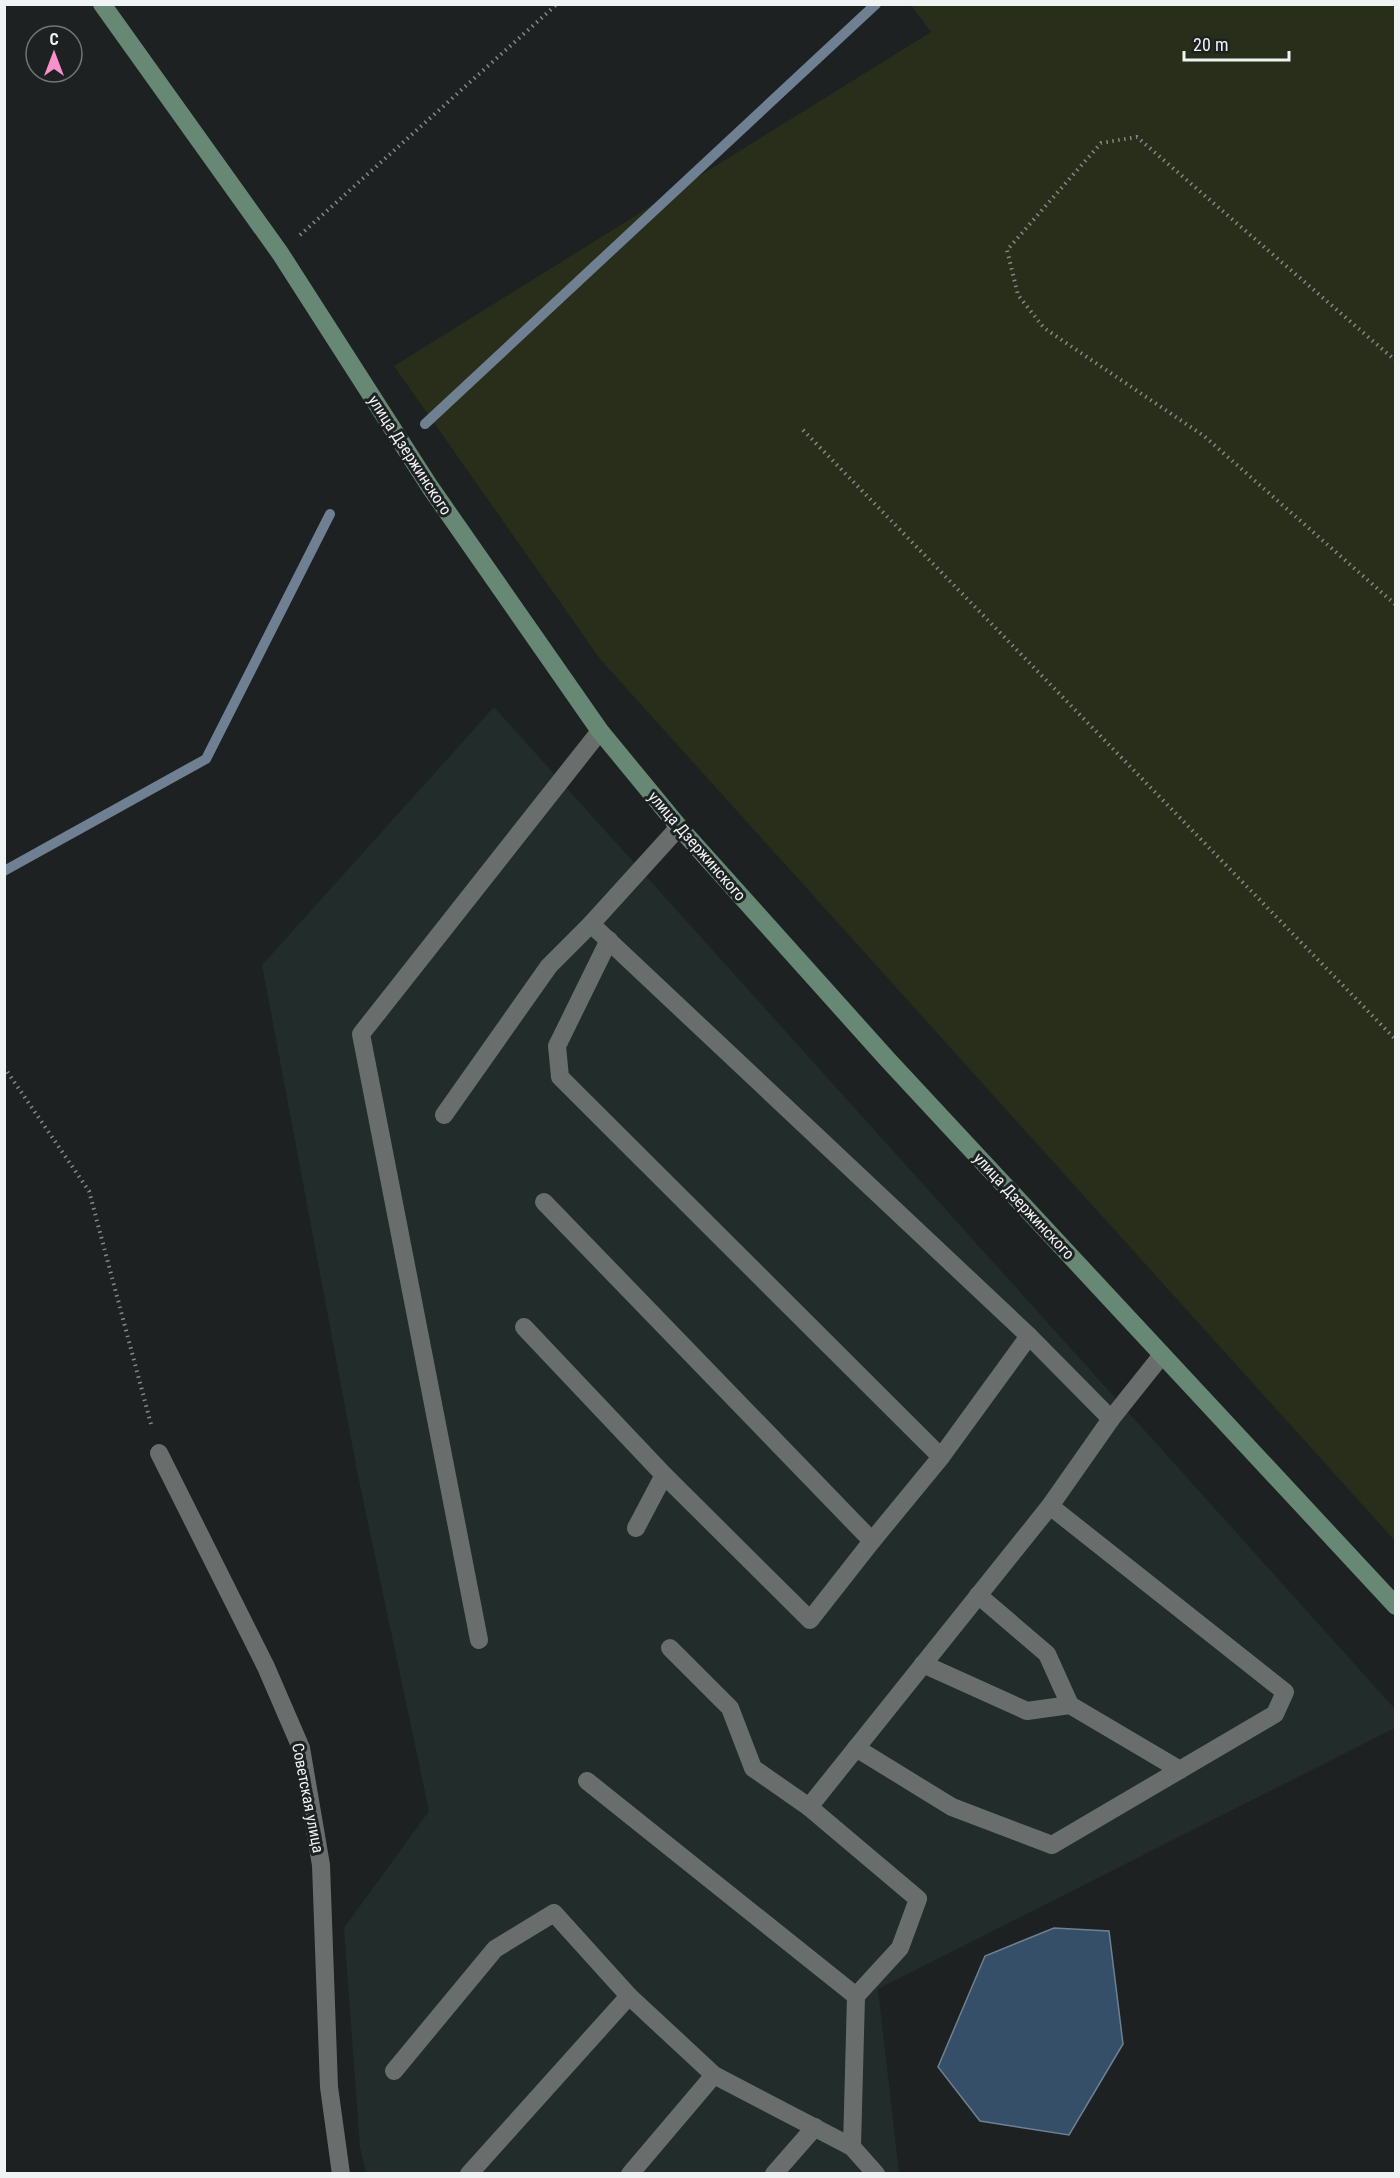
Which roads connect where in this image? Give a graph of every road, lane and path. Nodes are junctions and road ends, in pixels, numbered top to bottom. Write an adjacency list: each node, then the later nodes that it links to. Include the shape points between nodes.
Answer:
1 (102, 4): 3 (street, улица Дзержинского)
2 (557, 4): 3 (path)
3 (280, 253): 7 (street, улица Дзержинского, via 430,487)
4 (1395, 361): 6 (path, via 1137,137 1101,143 1007,250 1018,295 1044,328 1204,436)
5 (803, 430): 11 (path)
6 (1395, 605)
7 (600, 731): 8 (street, улица Дзержинского); 27 (street, via 361,1034)
8 (679, 827): 9 (street); 17 (street, улица Дзержинского, via 888,1060)
9 (591, 924): 10 (street); 13 (street, via 549,966)
10 (609, 940): 16 (street); 20 (street, via 557,1046 560,1077)
11 (1395, 1040)
12 (4, 1067): 19 (path, via 89,1191)
13 (444, 1115)
14 (544, 1202): 24 (street)
15 (524, 1327): 21 (street)
16 (1029, 1336): 18 (street); 20 (street)
17 (1162, 1355): 18 (street); 26 (street, улица Дзержинского)
18 (1111, 1419): 22 (street)
19 (159, 1453): 41 (street, Советская улица, via 266,1667 301,1748 321,1865 329,2086)
20 (941, 1457): 24 (street)
21 (664, 1475): 23 (street); 24 (street, via 810,1620)
22 (1050, 1506): 25 (street); 32 (street, via 1285,1692 1275,1714)
23 (636, 1528)
24 (872, 1541)
25 (978, 1595): 29 (street); 30 (street, via 1047,1654)
26 (1395, 1606)
27 (479, 1640)
28 (670, 1648): 34 (street, via 730,1708 753,1768)
29 (922, 1664): 30 (street, via 1027,1711); 31 (street)
30 (1070, 1705): 32 (street)
31 (856, 1748): 32 (street, via 952,1807 1052,1845); 34 (street)
32 (1180, 1770)
33 (587, 1781): 36 (street)
34 (808, 1807): 36 (street, via 918,1899 900,1948)
35 (629, 1996): 37 (street, via 554,1913 495,1949); 38 (street); 42 (street)
36 (856, 1996): 40 (street)
37 (394, 2071)
38 (714, 2075): 39 (street); 43 (street)
39 (815, 2127): 40 (street); 44 (street)
40 (852, 2147): 45 (street)
41 (341, 2174)
42 (469, 2174)
43 (630, 2174)
44 (774, 2174)
45 (876, 2174)

